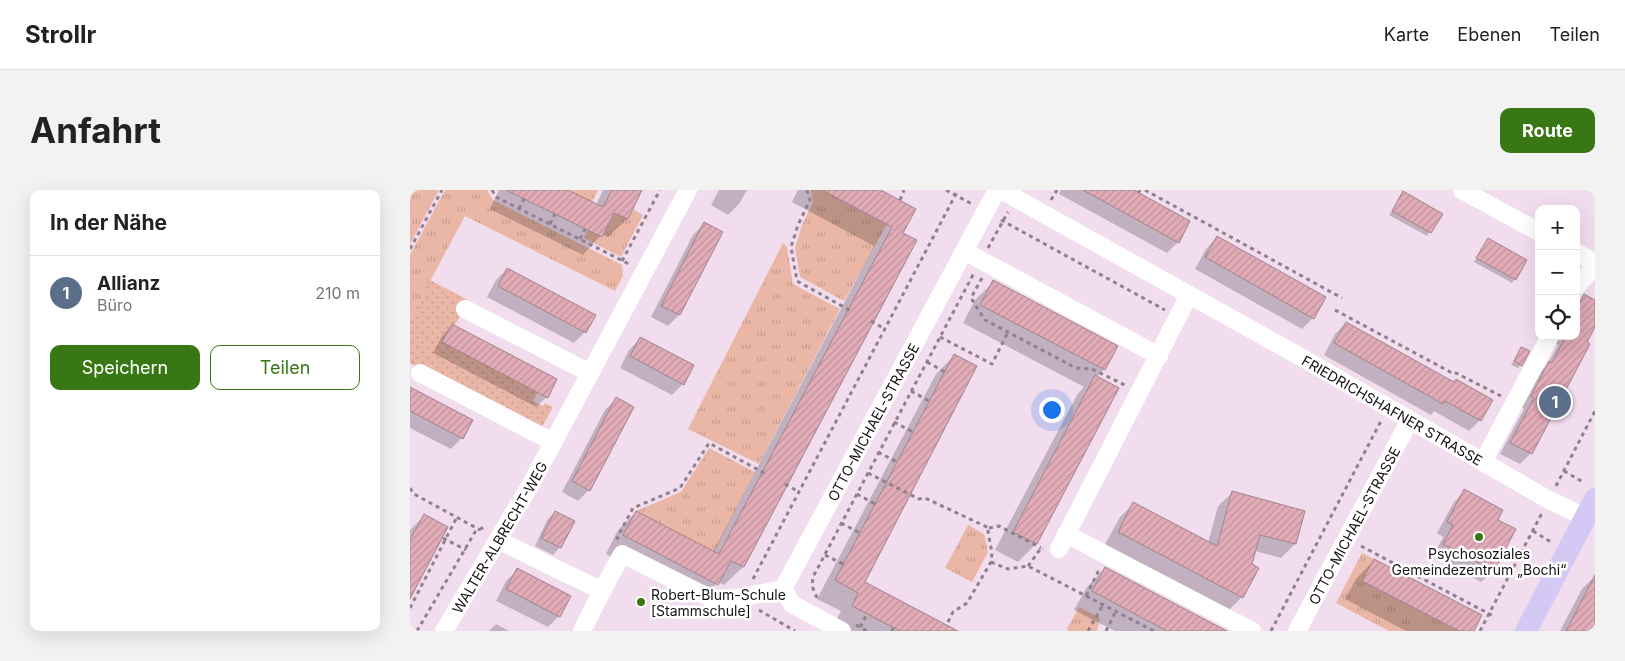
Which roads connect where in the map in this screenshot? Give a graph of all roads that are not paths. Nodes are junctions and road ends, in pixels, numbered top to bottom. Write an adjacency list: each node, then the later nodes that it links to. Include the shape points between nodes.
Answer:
1 (688, 190): 15 (street, WALTER-ALBRECHT-WEG)
2 (997, 190): 6 (street, OTTO-MICHAEL-STRASSE)
3 (1462, 190): 5 (street)
4 (1008, 194): 10 (street, FRIEDRICHSHAFNER STRASSE)
5 (1535, 230)
6 (964, 251): 13 (street); 21 (street, OTTO-MICHAEL-STRASSE)
7 (1580, 255): 8 (street)
8 (1595, 264): 9 (street)
9 (1580, 282)
10 (1189, 295): 13 (street); 16 (street, FRIEDRICHSHAFNER STRASSE)
11 (465, 309): 15 (street)
12 (1548, 340): 18 (street)
13 (1159, 356): 26 (street, via 1055,543 1107,555)
14 (420, 373): 17 (street)
15 (590, 374): 17 (street, WALTER-ALBRECHT-WEG)
16 (1410, 420): 18 (street, FRIEDRICHSHAFNER STRASSE); 27 (street, OTTO-MICHAEL-STRASSE)
17 (553, 442): 20 (street, WALTER-ALBRECHT-WEG)
18 (1483, 462): 19 (street, FRIEDRICHSHAFNER STRASSE, via 1549,500)
19 (1590, 505): 28 (main road)
20 (498, 540): 22 (street); 24 (street, WALTER-ALBRECHT-WEG)
21 (783, 589): 22 (street, via 718,602 622,554); 23 (street, via 792,604)
22 (602, 591): 25 (street)
23 (848, 627)
24 (444, 631)
25 (582, 631)
26 (1252, 631)
27 (1297, 631)
28 (1526, 631)

